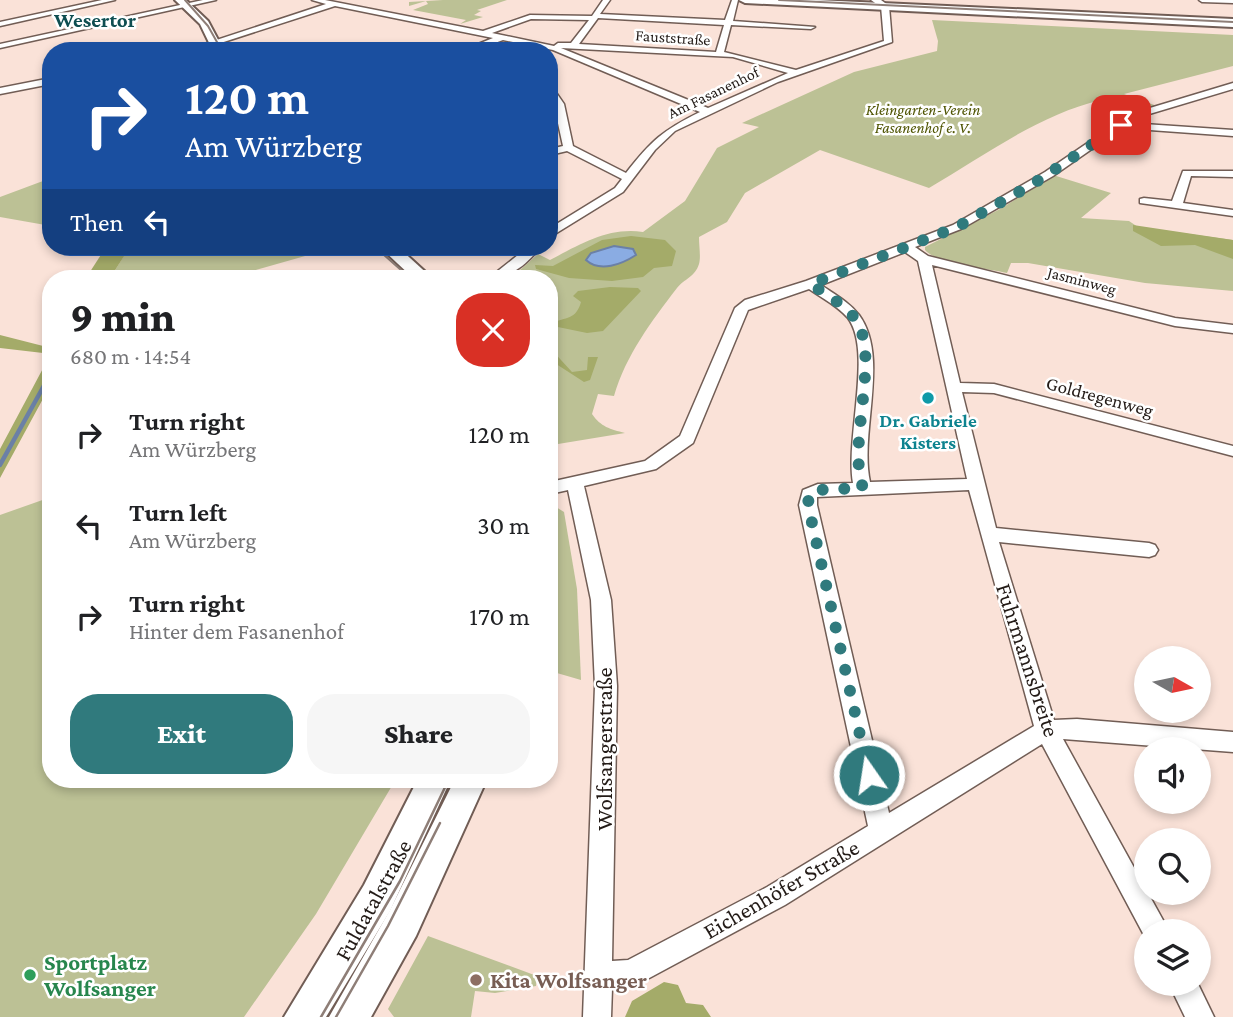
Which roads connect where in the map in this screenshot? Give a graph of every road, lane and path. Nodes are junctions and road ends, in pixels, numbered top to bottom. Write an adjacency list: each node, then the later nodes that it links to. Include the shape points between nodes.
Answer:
1 (112, 0): 19 (street)
2 (180, 0): 13 (main road)
3 (213, 0): 13 (street)
4 (315, 0): 14 (street)
5 (607, 0): 16 (street)
6 (735, 0): 18 (street)
7 (745, 0): 12 (main road)
8 (825, 0): 12 (main road)
9 (1202, 0): 10 (street)
10 (1224, 0): 11 (street); 15 (street)
11 (1233, 1)
12 (877, 2): 17 (main road); 32 (street, Am Fasanenhof, via 888,42)
13 (189, 4): 23 (main road); 28 (street)
14 (334, 4): 21 (street); 24 (street)
15 (1233, 8)
16 (596, 17): 18 (street); 21 (street, via 530,17); 27 (street)
17 (1233, 21)
18 (729, 23): 20 (street); 31 (street)
19 (0, 24)
20 (811, 27)
21 (485, 33): 22 (street)
22 (503, 37): 25 (street); 26 (street)
23 (215, 42)
24 (231, 42)
25 (490, 42)
26 (527, 42)
27 (574, 45): 29 (street, Fauststraße); 31 (street, Fauststraße)
28 (0, 46)
29 (558, 46)
30 (558, 50): 37 (street)
31 (719, 54): 32 (street, Fauststraße)
32 (794, 72): 37 (street, Am Fasanenhof)
33 (42, 83): 35 (street)
34 (1233, 86): 38 (street)
35 (0, 91)
36 (558, 102): 40 (street)
37 (706, 111): 43 (street, Am Fasanenhof, via 663,135)
38 (1121, 125): 39 (street); 48 (street)
39 (1233, 133)
40 (568, 148): 41 (street); 43 (street)
41 (558, 150)
42 (1233, 174): 45 (street, via 1188,173)
43 (629, 179): 47 (street, Am Fasanenhof)
44 (1144, 201): 45 (street)
45 (1177, 203): 46 (street)
46 (1233, 214)
47 (558, 228)
48 (916, 254): 55 (street); 56 (street, Jasminweg, via 1154,318); 57 (street, Fuhrmannsbreite)
49 (378, 256): 52 (main road)
50 (398, 256): 53 (main road)
51 (525, 256): 54 (street)
52 (393, 270)
53 (414, 270)
54 (509, 270)
55 (811, 284): 60 (street, via 742,308 687,439 650,465); 62 (street, via 859,324 865,361 858,451)
56 (1233, 329)
57 (955, 387): 58 (street, Goldregenweg, via 994,389); 59 (street, Fuhrmannsbreite)
58 (1233, 451)
59 (977, 484): 62 (street); 63 (street, Fuhrmannsbreite)
60 (575, 485): 61 (street); 71 (street, Wolfsangerstraße, via 601,600 606,686)
61 (558, 487)
62 (863, 488): 69 (street, via 818,490 809,494 808,505)
63 (988, 534): 64 (street); 65 (street, Fuhrmannsbreite)
64 (1149, 550)
65 (1046, 730): 66 (street, Eichenhöfer Straße); 69 (street, Eichenhöfer Straße); 70 (street, Fuhrmannsbreite)
66 (1233, 742)
67 (431, 788): 73 (main road, Fuldatalstraße, via 377,898)
68 (467, 788): 74 (main road, Fuldatalstraße, via 403,923)
69 (881, 829): 71 (street, Eichenhöfer Straße, via 776,896 630,973)
70 (1149, 919)
71 (600, 975): 75 (street, Wolfsangerstraße)
72 (1189, 996): 76 (street)
73 (304, 1017)
74 (349, 1017)
75 (597, 1017)
76 (1200, 1017)

